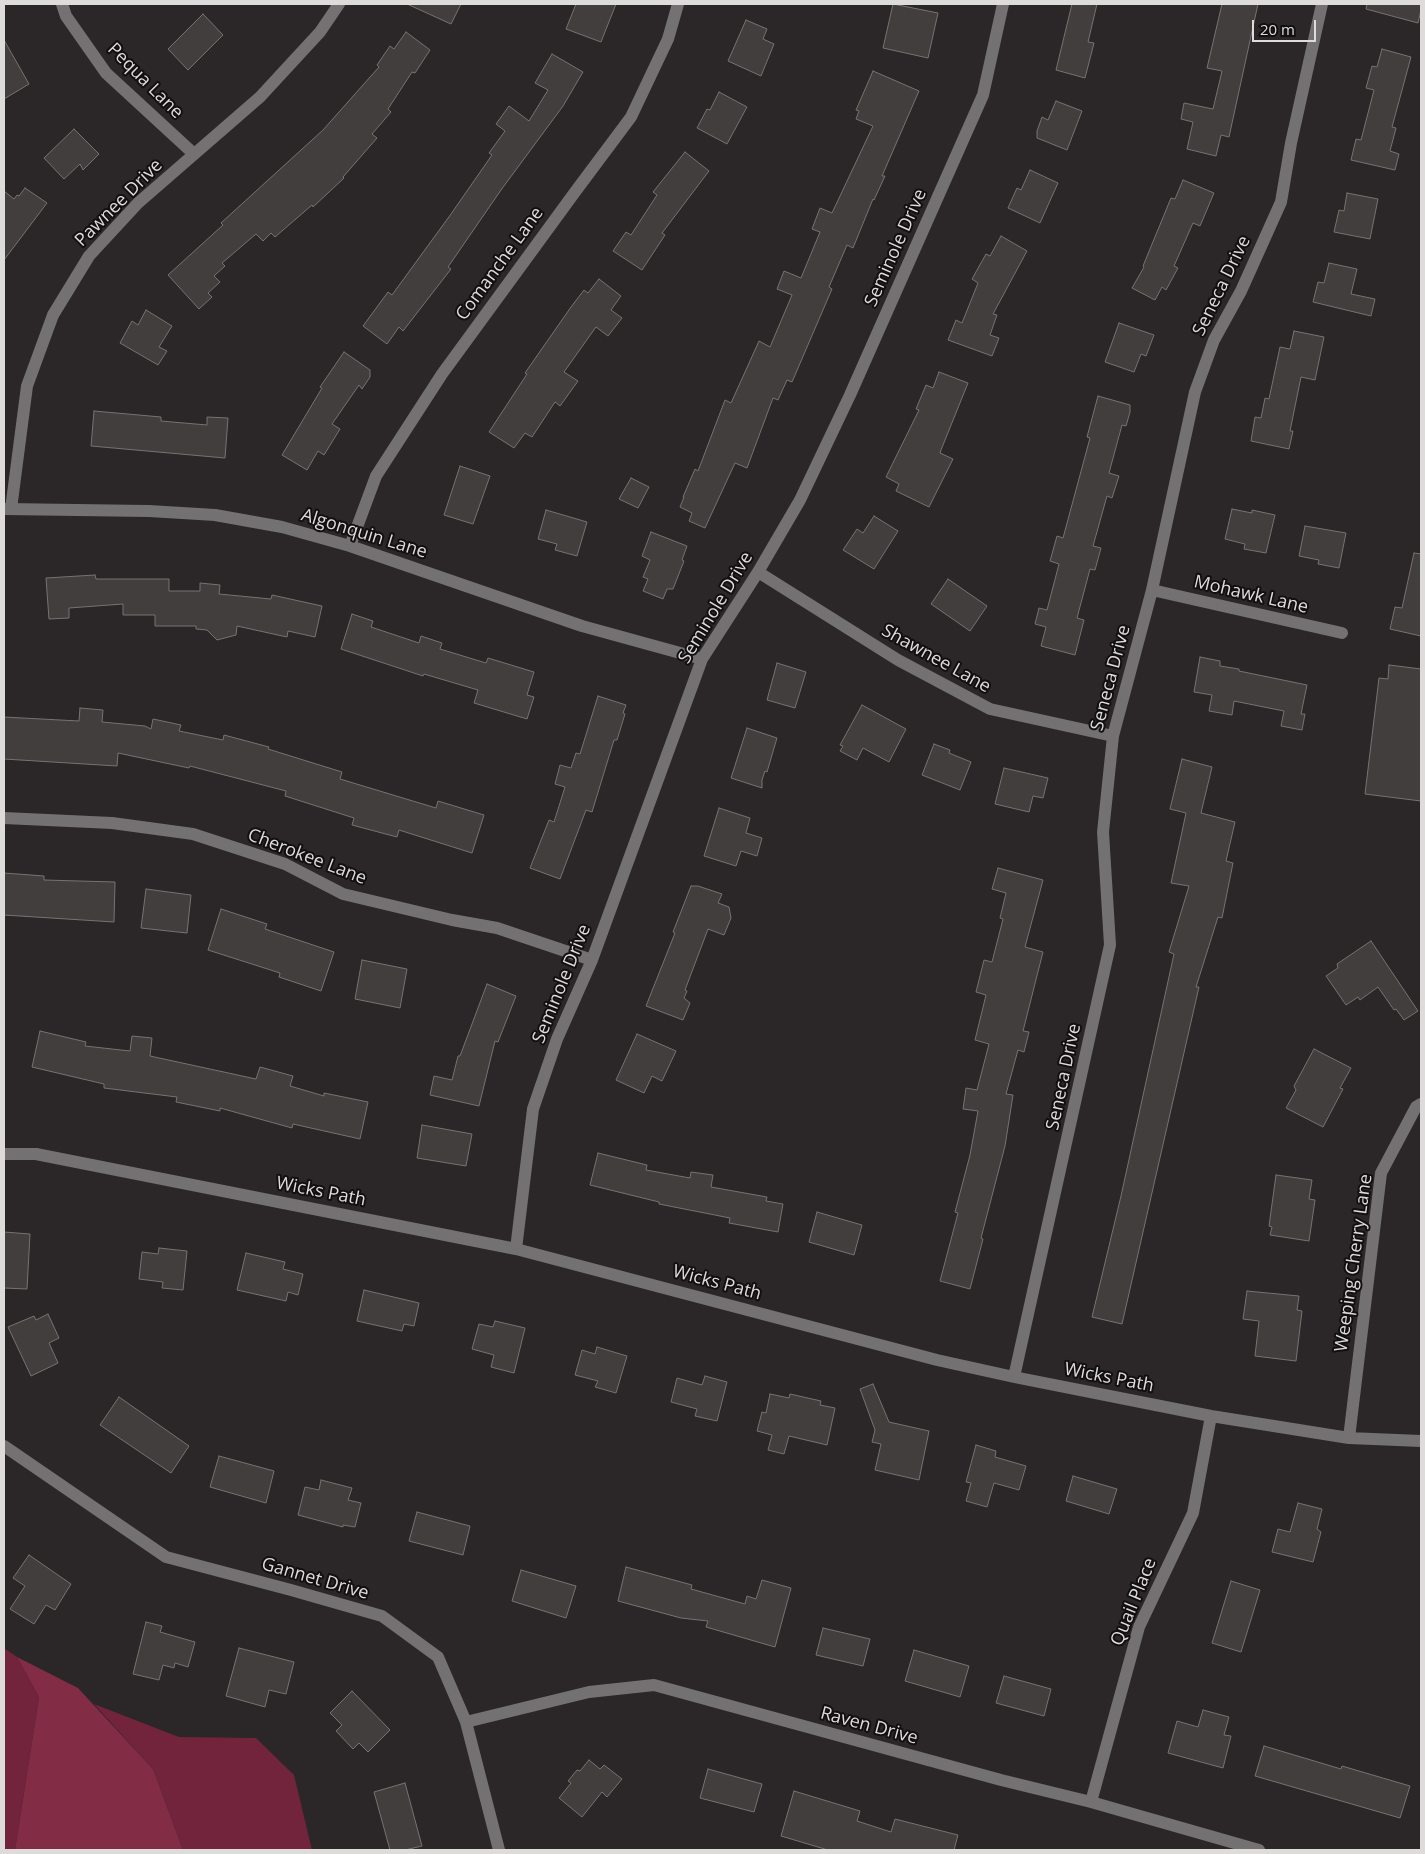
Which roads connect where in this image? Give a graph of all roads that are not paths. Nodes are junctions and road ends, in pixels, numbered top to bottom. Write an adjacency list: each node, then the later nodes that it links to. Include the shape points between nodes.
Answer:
1 (62, 4): 6 (street, Pequa Lane, via 66,16 106,73)
2 (339, 4): 6 (street, Pawnee Drive, via 320,32 260,97)
3 (678, 4): 8 (street, Comanche Lane, via 668,39 631,117 442,374 376,476)
4 (1003, 4): 9 (street, Seminole Drive, via 983,95 850,395 800,500)
5 (1322, 4): 10 (street, Seneca Drive, via 1281,202 1241,291 1214,340 1195,392)
6 (194, 154): 7 (street, Pawnee Drive, via 138,203 88,256 53,315 28,386)
7 (7, 509): 8 (street, Algonquin Lane, via 149,511 215,516 282,527)
8 (350, 546): 12 (street, Algonquin Lane, via 582,626)
9 (758, 572): 12 (street, Seminole Drive); 13 (street, Shawnee Lane, via 898,660 990,709)
10 (1152, 590): 11 (street, Mohawk Lane); 13 (street, Seneca Drive)
11 (1342, 633)
12 (702, 659): 15 (street, Seminole Drive)
13 (1113, 736): 19 (street, Seneca Drive, via 1103,832 1110,945)
14 (4, 818): 15 (street, Cherokee Lane, via 112,822 193,834 285,864 343,894 497,928)
15 (592, 960): 18 (street, Seminole Drive, via 533,1110)
16 (1421, 1104): 21 (street, Weeping Cherry Lane, via 1416,1107 1381,1173)
17 (4, 1154): 18 (street, Wicks Path, via 36,1154)
18 (516, 1249): 19 (street, Wicks Path)
19 (1014, 1378): 20 (street, Wicks Path)
20 (1211, 1416): 21 (street, Wicks Path); 25 (street, Quail Place, via 1193,1513 1139,1628)
21 (1349, 1438): 22 (street, Wicks Path)
22 (1421, 1442)
23 (4, 1446): 24 (street, Gannet Drive, via 166,1557 382,1616 438,1658)
24 (466, 1722): 25 (street, Raven Drive, via 590,1692 654,1685); 26 (street, Gannet Drive)
25 (1091, 1802): 27 (street, Raven Drive)
26 (499, 1850)
27 (1259, 1850)

